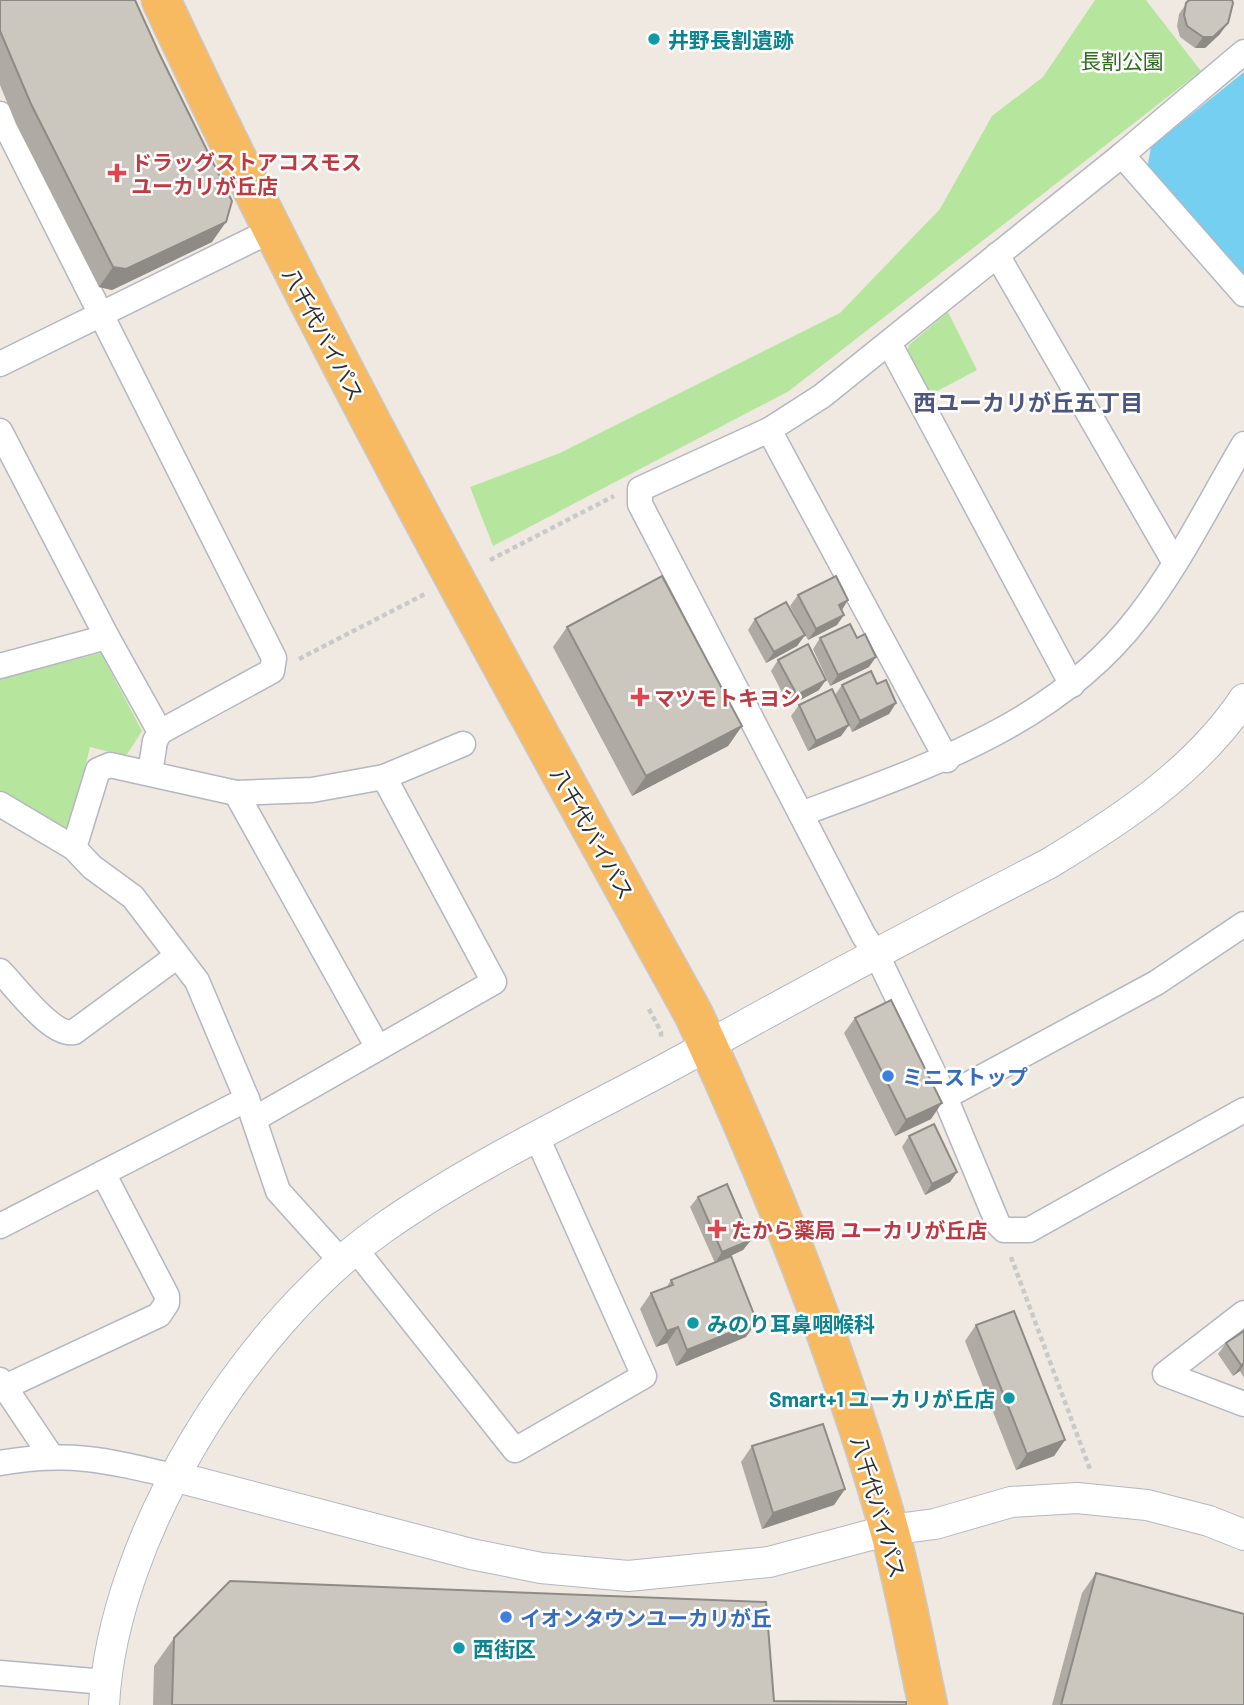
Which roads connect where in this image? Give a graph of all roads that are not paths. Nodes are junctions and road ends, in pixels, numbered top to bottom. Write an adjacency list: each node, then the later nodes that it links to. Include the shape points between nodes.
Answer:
1 (161, 0): 5 (highway, 八千代バイパス)
2 (1244, 52): 4 (street)
3 (0, 114): 8 (street)
4 (1122, 155): 6 (street); 7 (street)
5 (270, 231): 8 (street); 32 (highway, 八千代バイパス, via 455,583)
6 (997, 256): 9 (street); 14 (street)
7 (1244, 294)
8 (102, 314): 10 (street); 19 (street, via 270,648 272,671)
9 (889, 344): 11 (street); 17 (street)
10 (0, 364)
11 (769, 430): 21 (street); 26 (street, via 640,489 640,504)
12 (0, 431): 15 (street)
13 (1244, 444): 14 (street)
14 (1175, 563): 17 (street, via 1139,616)
15 (107, 637): 16 (street); 19 (street)
16 (0, 666)
17 (1072, 685): 21 (street, via 1044,706)
18 (1244, 699): 29 (street, via 1228,723 1174,777 1109,827 1048,864)
19 (160, 732): 22 (street)
20 (463, 744): 23 (street)
21 (947, 760): 26 (street)
22 (150, 773): 24 (street); 27 (street, via 110,765 98,770)
23 (384, 777): 24 (street, via 312,790); 33 (street, via 494,982)
24 (236, 793): 33 (street)
25 (0, 804): 27 (street)
26 (801, 814): 29 (street)
27 (74, 849): 30 (street, via 133,897)
28 (1244, 924): 34 (street, via 1156,984)
29 (876, 953): 32 (street); 34 (street)
30 (177, 957): 31 (street, via 67,1034 52,1026); 35 (street, via 197,981)
31 (0, 971)
32 (708, 1046): 37 (street); 47 (highway, 八千代バイパス, via 787,1224)
33 (378, 1048): 35 (street)
34 (945, 1097): 36 (street, via 1004,1230 1029,1230)
35 (251, 1109): 38 (street); 40 (street, via 278,1191)
36 (1244, 1110)
37 (536, 1135): 40 (street, via 410,1211); 40 (street, via 644,1376 515,1450)
38 (103, 1173): 39 (street); 42 (street, via 167,1303 159,1315)
39 (0, 1226)
40 (349, 1256): 46 (street, via 296,1306 257,1352)
41 (1244, 1312): 43 (street, via 1165,1374)
42 (3, 1383): 44 (street)
43 (1244, 1404)
44 (51, 1456): 45 (street); 46 (street, via 83,1456)
45 (0, 1462)
46 (173, 1476): 47 (street, via 471,1554 541,1568 628,1576 769,1562); 50 (street, via 125,1590)
47 (889, 1530): 48 (street, via 935,1524 1011,1502 1077,1498 1147,1505); 51 (highway, 八千代バイパス)
48 (1244, 1535)
49 (0, 1673): 50 (street)
50 (105, 1693)
51 (928, 1705)

